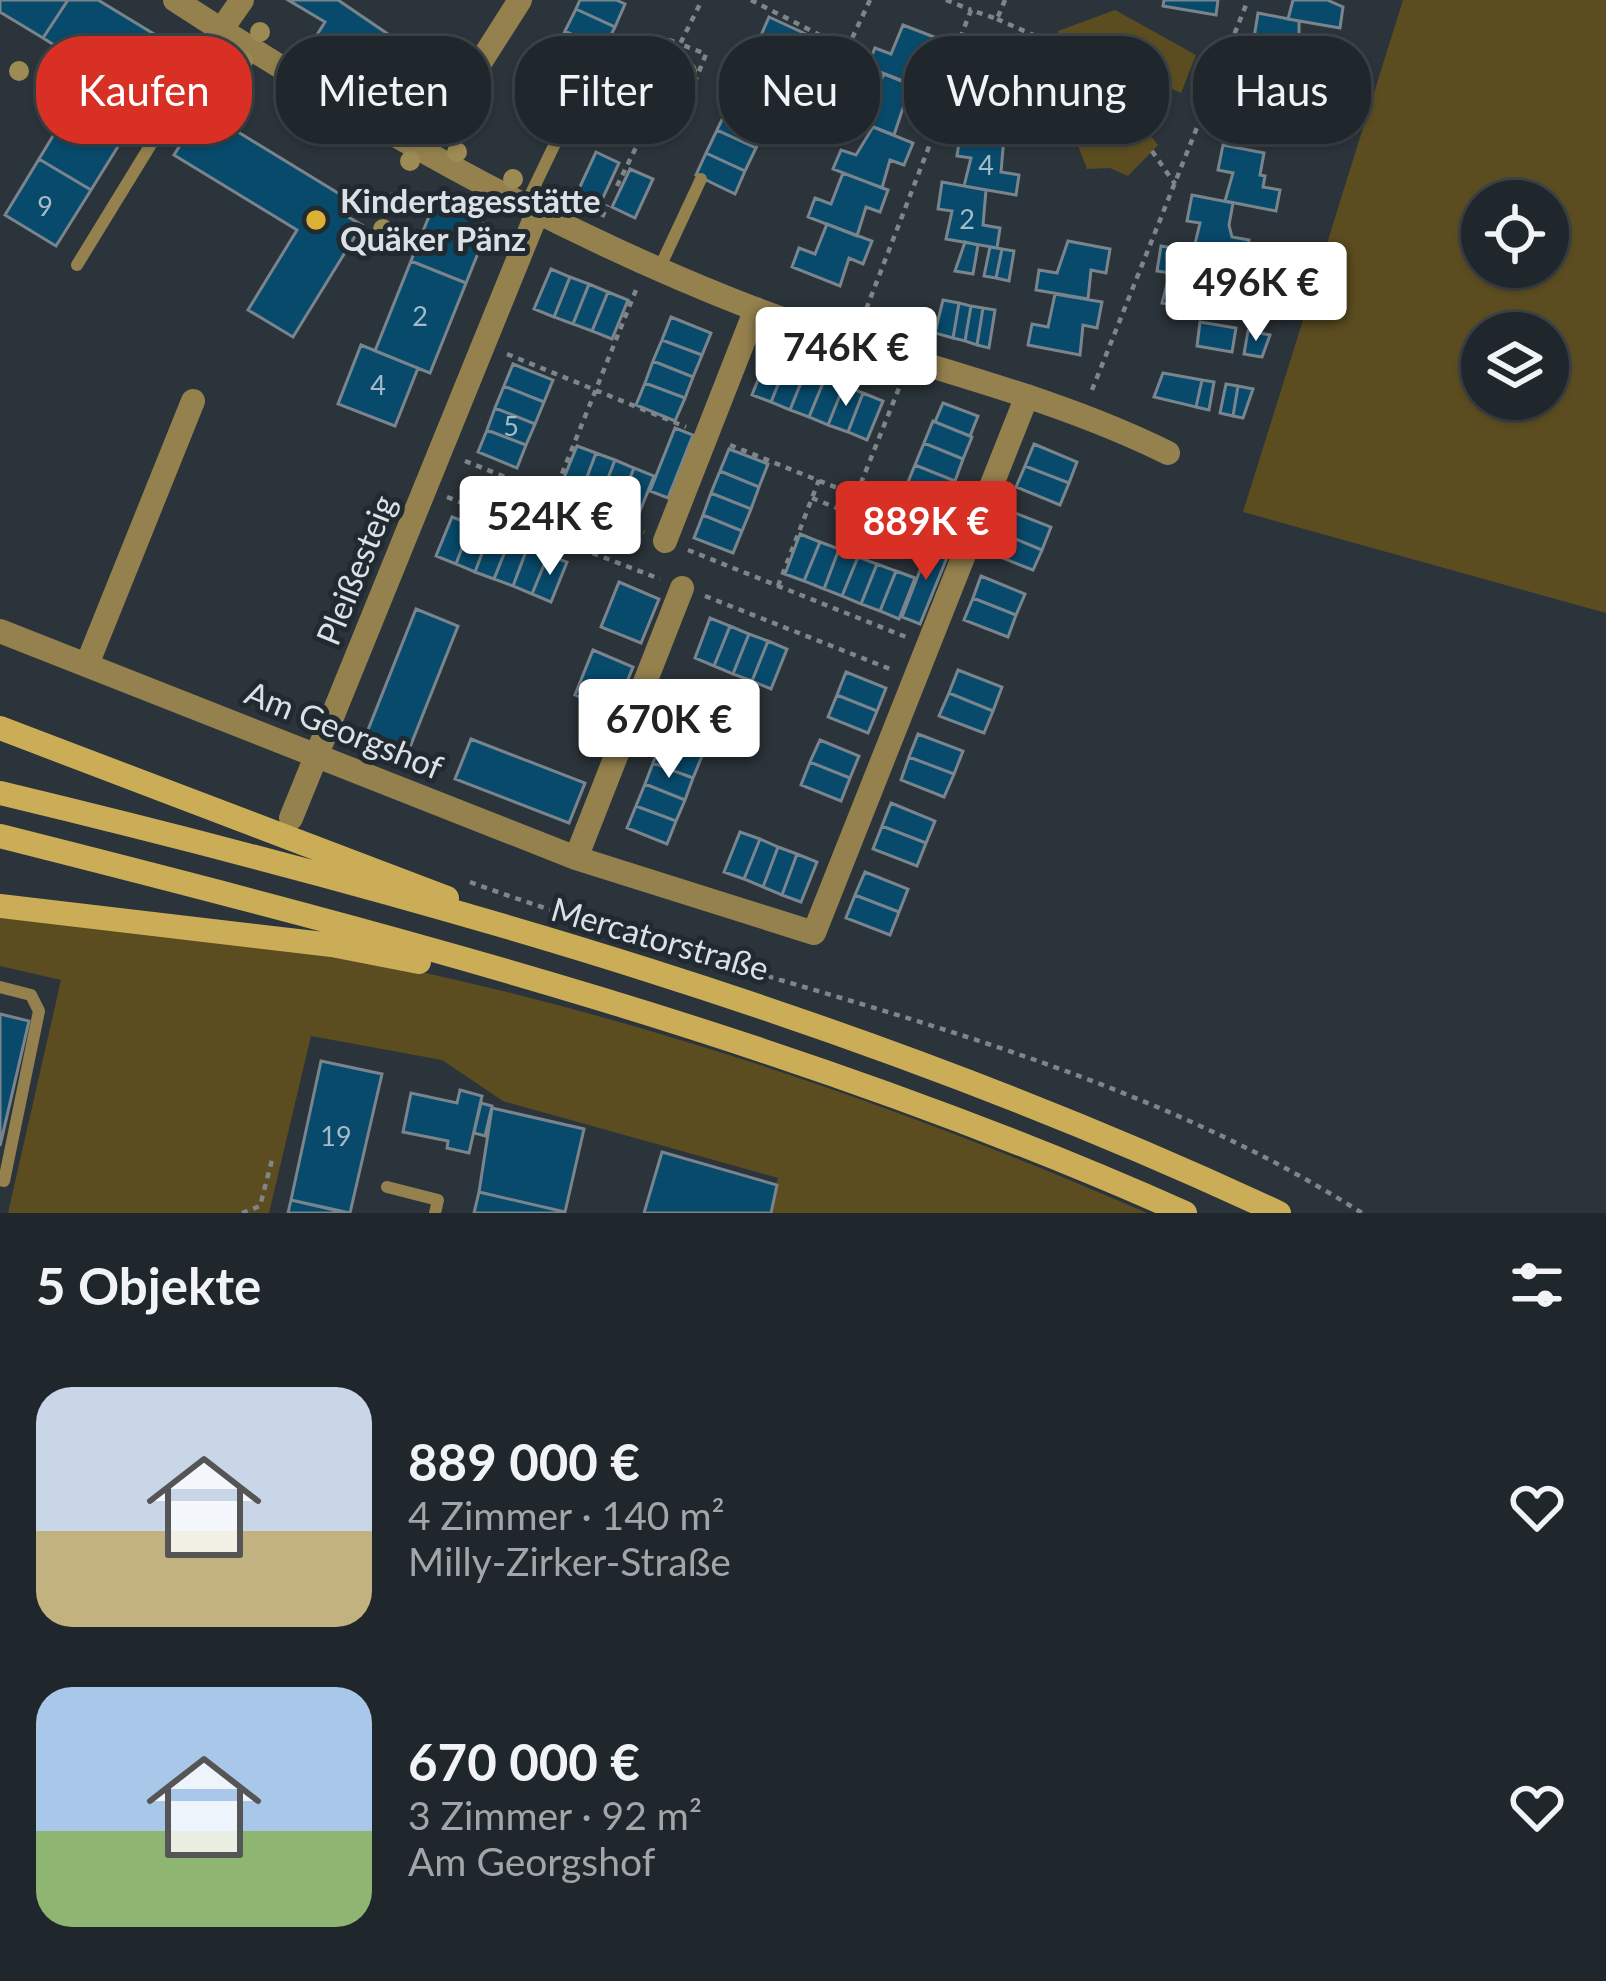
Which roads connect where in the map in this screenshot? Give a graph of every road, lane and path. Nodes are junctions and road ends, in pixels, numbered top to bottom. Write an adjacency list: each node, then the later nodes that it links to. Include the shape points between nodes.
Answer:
1 (175, 0): 12 (street)
2 (242, 0): 12 (street)
3 (520, 0): 19 (street)
4 (702, 0): 13 (path)
5 (751, 0): 6 (path, via 848,49)
6 (870, 0)
7 (946, 0): 10 (path)
8 (1005, 0): 11 (path)
9 (1248, 0): 22 (path)
10 (971, 10): 11 (path); 28 (path)
11 (997, 20): 14 (path)
12 (221, 30): 19 (street); 25 (lane)
13 (684, 36)
14 (1035, 36)
15 (695, 50): 16 (path, via 706,54)
16 (695, 82)
17 (556, 144): 24 (lane)
18 (638, 144): 23 (path)
19 (424, 151): 24 (street)
20 (1153, 151): 22 (path)
21 (701, 179): 26 (lane)
22 (1175, 184): 32 (path)
23 (617, 187)
24 (531, 210): 26 (street); 33 (street, Pleißesteig)
25 (77, 265)
26 (653, 266): 27 (street); 36 (path)
27 (756, 309): 28 (street); 40 (street)
28 (853, 342): 29 (street)
29 (910, 361): 30 (street); 37 (path, via 849,513)
30 (1027, 395): 32 (street); 44 (street)
31 (194, 401): 45 (street)
32 (1083, 412): 34 (street)
33 (440, 451): 36 (path); 47 (street, Pleißesteig)
34 (1168, 453)
35 (819, 481): 37 (path)
36 (553, 496): 38 (path)
37 (812, 498): 41 (path)
38 (574, 505): 39 (path); 40 (path)
39 (560, 541)
40 (665, 541): 41 (path)
41 (778, 586): 44 (path)
42 (682, 588): 51 (street)
43 (0, 631): 45 (street, Am Georgshof)
44 (928, 646): 51 (street, Am Georgshof, via 814,933)
45 (88, 662): 47 (street, Am Georgshof)
46 (0, 728): 54 (main road)
47 (316, 755): 49 (street, Pleißesteig); 51 (street, Am Georgshof)
48 (0, 793): 54 (main road, Mercatorstraße)
49 (291, 818)
50 (0, 836): 56 (main road, via 343,924)
51 (576, 858)
52 (460, 879): 64 (path, via 1133,1095)
53 (0, 906): 56 (main road, via 332,945)
54 (555, 942): 63 (main road, Mercatorstraße, via 766,1005)
55 (0, 987): 58 (lane, via 32,995 39,1011)
56 (551, 988): 62 (main road, via 758,1046)
57 (273, 1156): 60 (path, via 260,1206)
58 (0, 1180)
59 (387, 1187): 61 (lane, via 438,1199)
60 (242, 1213)
61 (435, 1213)
62 (1184, 1213)
63 (1279, 1213)
64 (1362, 1213)

